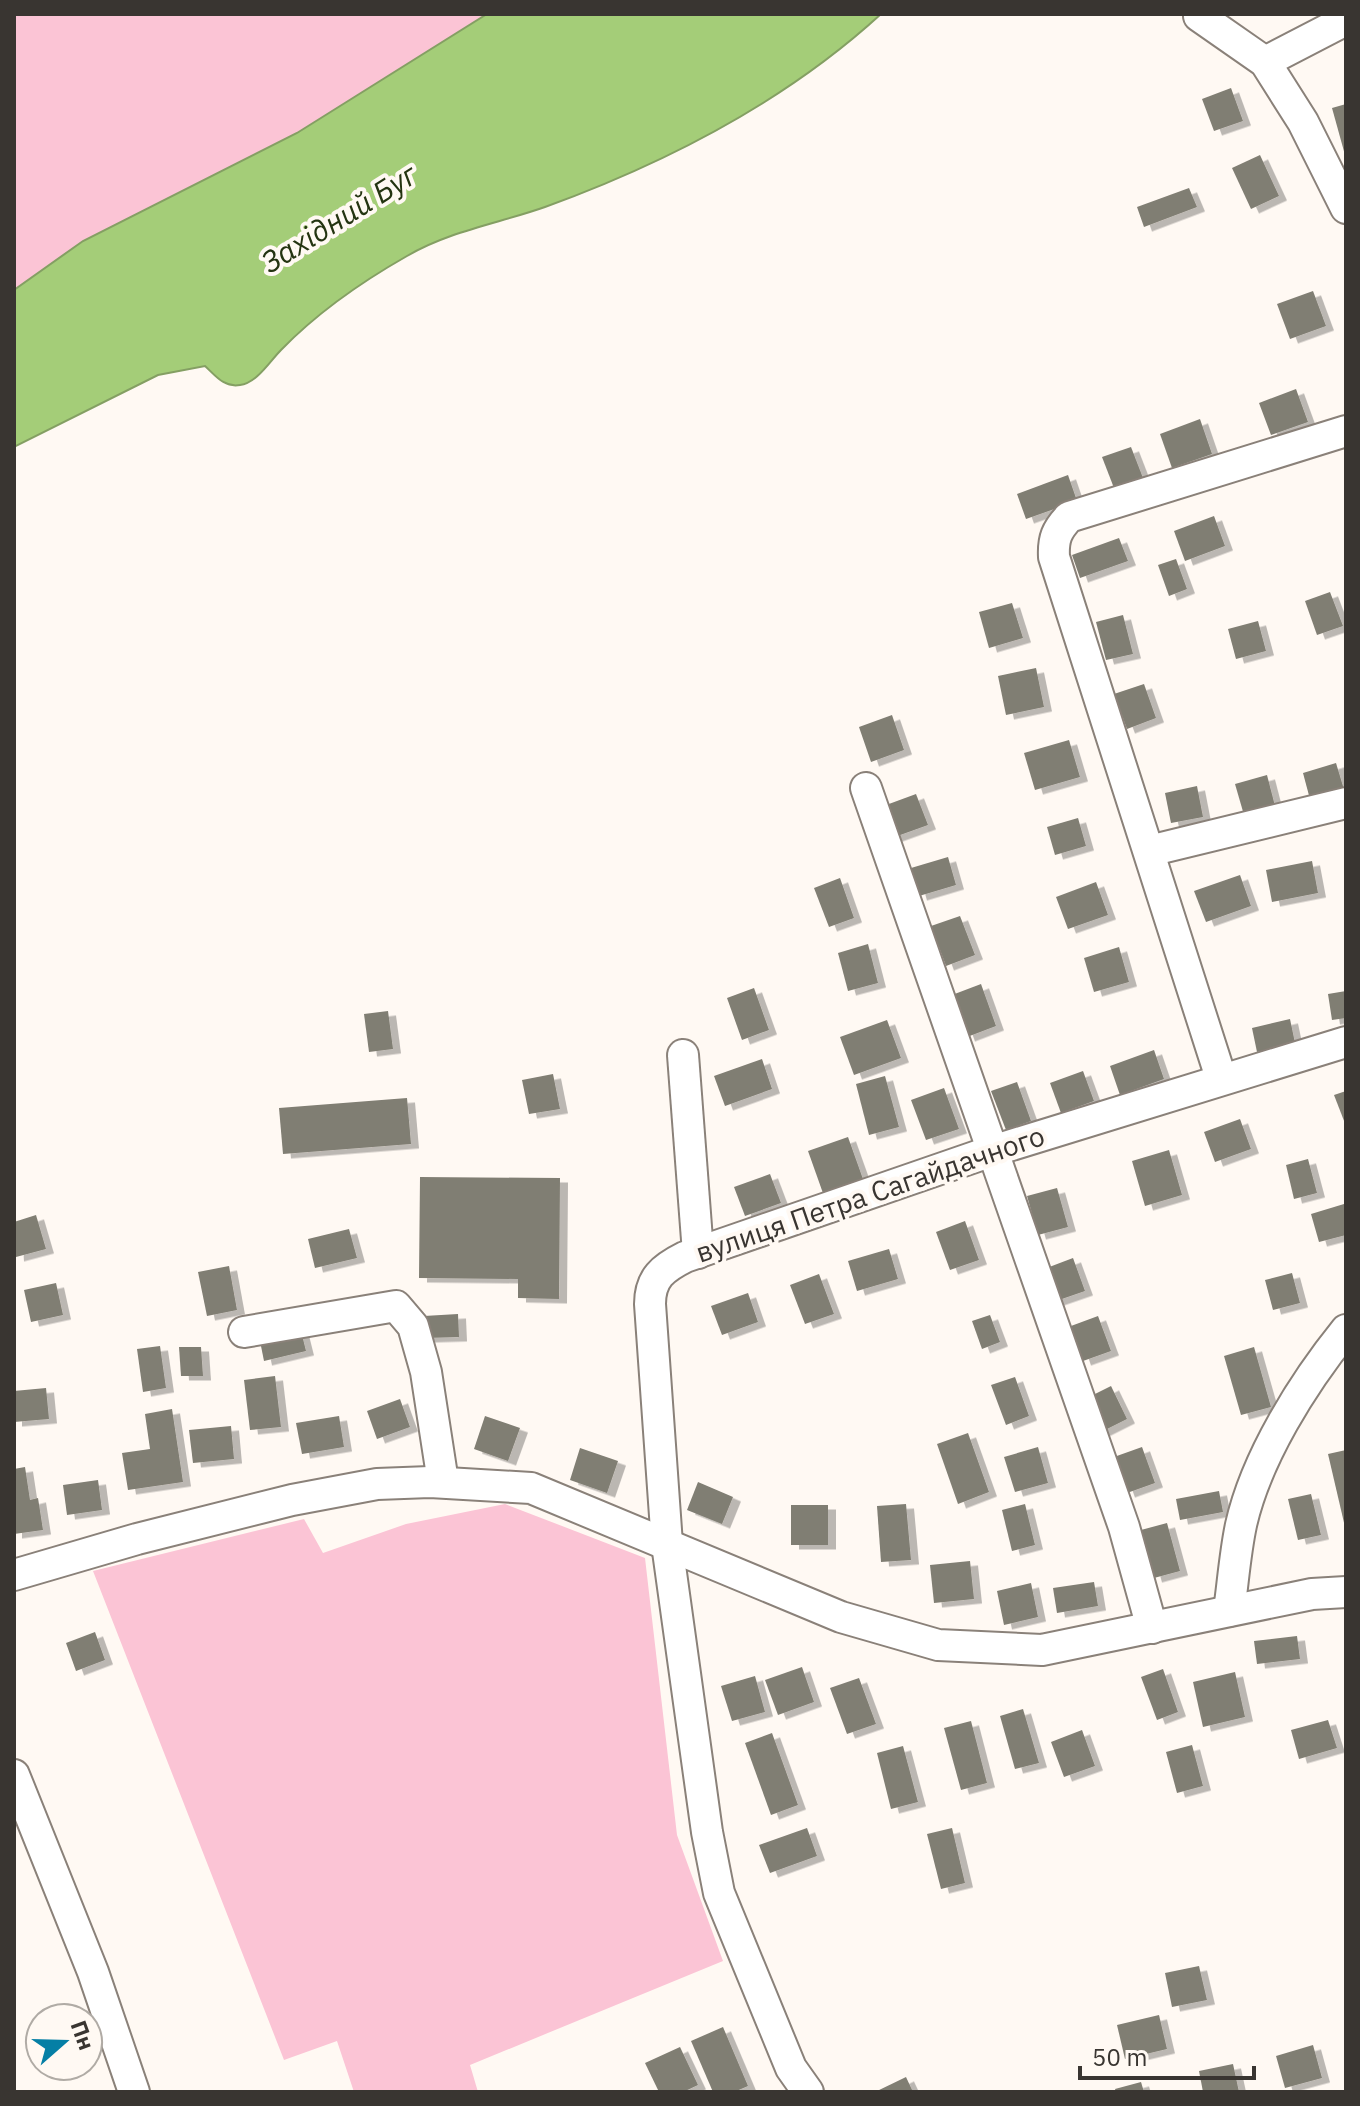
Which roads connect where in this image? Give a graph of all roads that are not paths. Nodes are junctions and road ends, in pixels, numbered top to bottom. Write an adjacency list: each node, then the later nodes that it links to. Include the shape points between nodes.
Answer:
1 (1199, 16): 3 (street)
2 (1346, 20): 3 (street)
3 (1265, 62): 4 (street, via 1303,122)
4 (1346, 208)
5 (1346, 431): 8 (street, via 1090,509 1069,517 1056,530 1054,557)
6 (866, 788): 12 (street)
7 (1346, 803): 8 (street)
8 (1149, 851): 11 (street)
9 (1346, 1042): 11 (street, вулиця Петра Сагайдачного)
10 (683, 1055): 13 (street)
11 (1221, 1078): 12 (street, вулиця Петра Сагайдачного)
12 (992, 1151): 13 (street, вулиця Петра Сагайдачного); 21 (street, via 1124,1527)
13 (698, 1253): 17 (street, вулиця Петра Сагайдачного, via 659,1273 650,1290)
14 (1346, 1330): 20 (street, via 1318,1365 1259,1470 1241,1525)
15 (244, 1332): 16 (street, via 396,1306 413,1326 426,1372)
16 (443, 1482): 17 (street, via 531,1488); 18 (street, via 377,1484 292,1500)
17 (667, 1544): 21 (street, via 841,1617 938,1645 1042,1650); 24 (street, вулиця Петра Сагайдачного, via 719,1893 791,2068)
18 (14, 1575)
19 (1346, 1592): 20 (street)
20 (1229, 1611): 21 (street)
21 (1152, 1628)
22 (14, 1775): 23 (street, via 93,1972)
23 (134, 2092)
24 (808, 2092)

